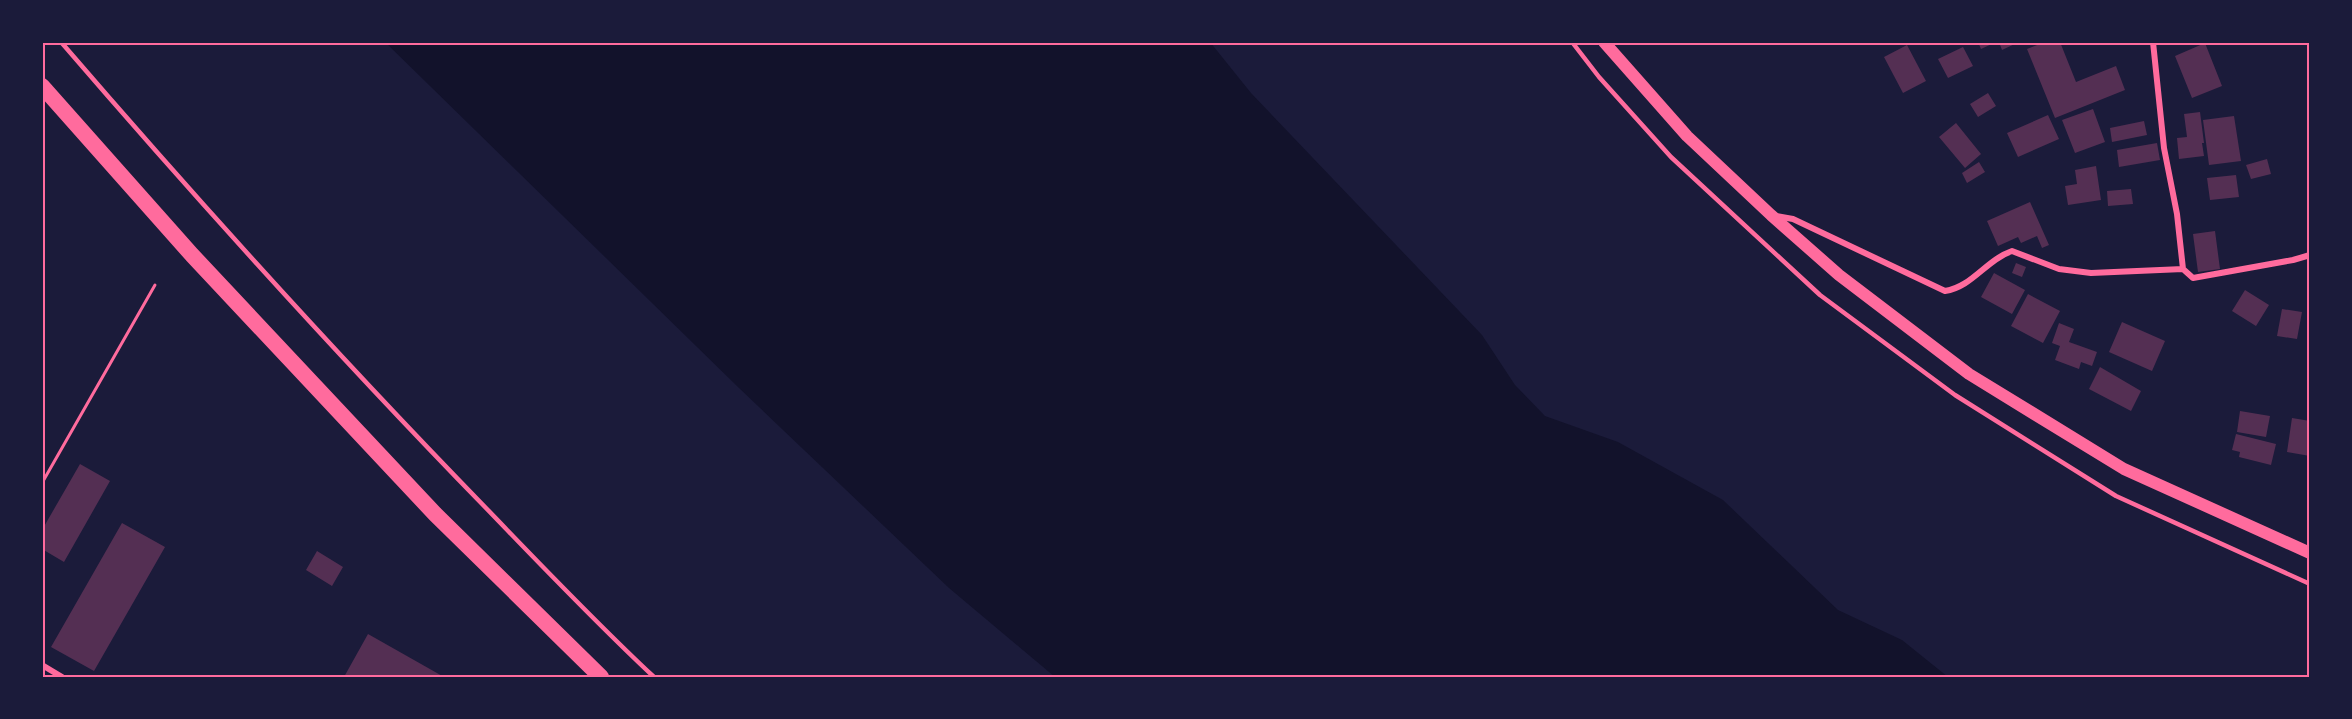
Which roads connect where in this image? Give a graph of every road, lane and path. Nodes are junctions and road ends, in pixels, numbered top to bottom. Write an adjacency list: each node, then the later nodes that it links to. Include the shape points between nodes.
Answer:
1 (61, 42): 16 (lane, via 172,171 394,414)
2 (1572, 42): 12 (lane, via 1671,157 1820,295 1946,388 2116,496)
3 (1604, 42): 6 (main road, via 1687,136)
4 (2153, 42): 8 (street)
5 (42, 86): 15 (highway, via 192,255 427,505)
6 (1771, 215): 8 (street, via 1793,219 1945,291 1958,289 1998,256 2012,251 2059,269 2091,273); 11 (main road, via 1839,275 1969,374 2124,469)
7 (2310, 255): 8 (street, via 2193,278)
8 (2183, 269)
9 (155, 285): 10 (path)
10 (42, 483)
11 (2310, 553)
12 (2310, 584)
13 (42, 665): 14 (street)
14 (62, 677)
15 (601, 677)
16 (654, 677)

